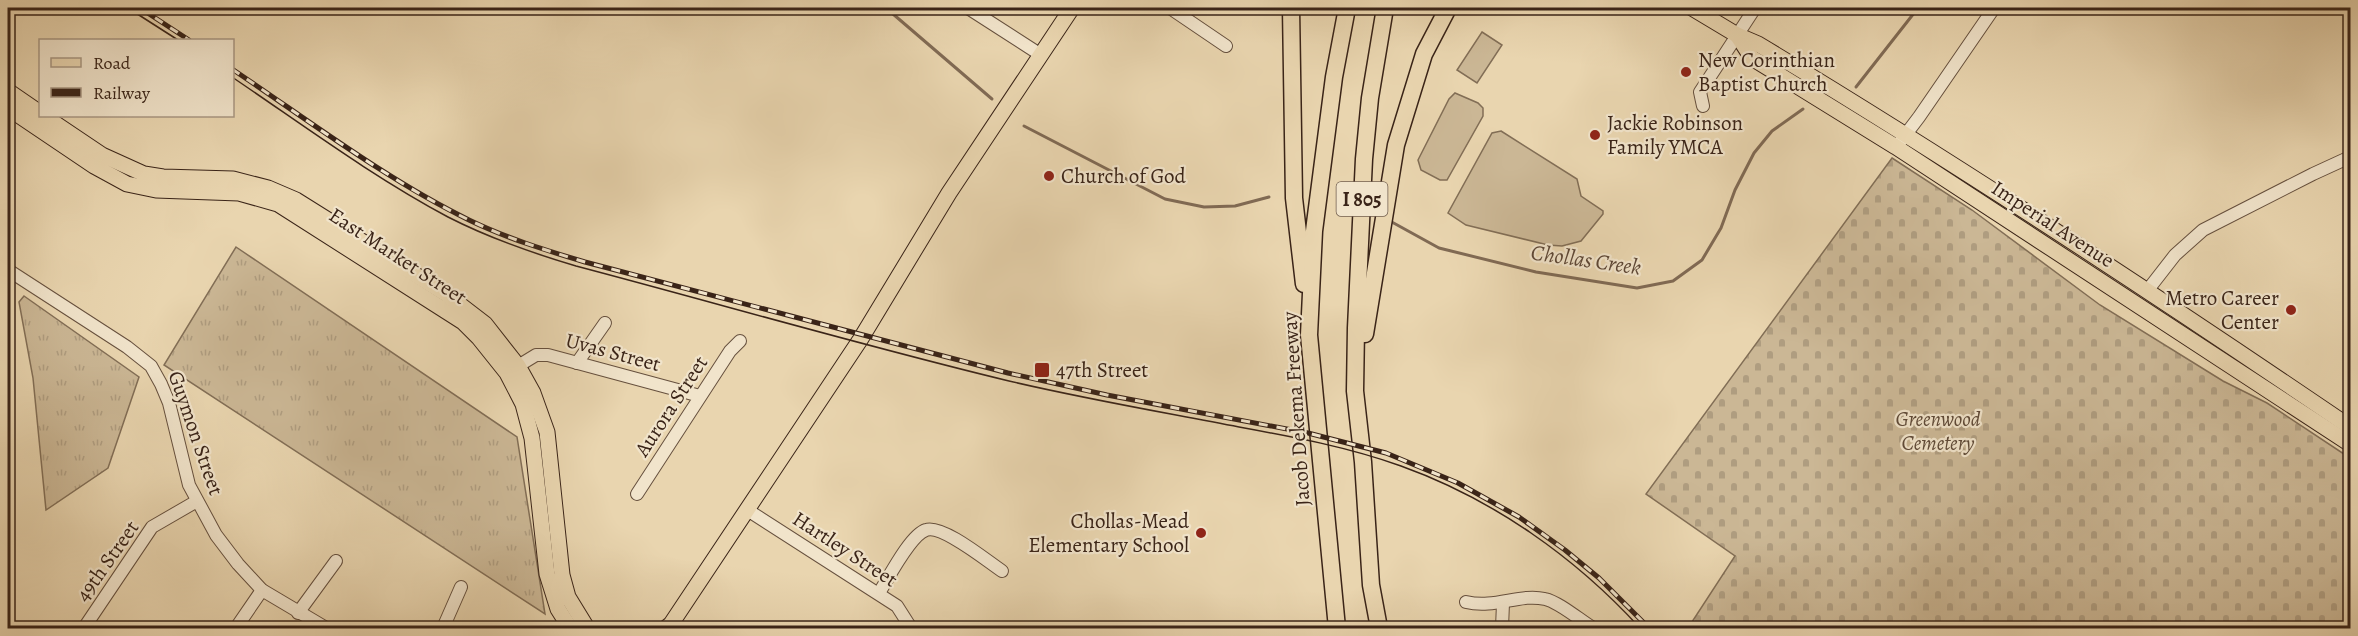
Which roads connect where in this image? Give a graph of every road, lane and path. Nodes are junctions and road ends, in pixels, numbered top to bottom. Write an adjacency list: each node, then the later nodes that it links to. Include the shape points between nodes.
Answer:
1 (968, 8): 13 (street)
2 (1072, 8): 13 (main road)
3 (1170, 8): 12 (street)
4 (1291, 8): 27 (highway, via 1294,198)
5 (1347, 8): 27 (highway, Jacob Dekema Freeway / I 805, via 1314,231)
6 (1385, 8): 31 (highway, I 805, via 1364,159)
7 (1448, 8): 31 (highway, via 1424,54 1396,145)
8 (1692, 8): 11 (main road, Imperial Avenue)
9 (1755, 8): 11 (street)
10 (1994, 8): 20 (street)
11 (1737, 35): 15 (street, via 1700,92); 20 (main road, Imperial Avenue); 21 (main road, Imperial Avenue, via 1752,58)
12 (1226, 46)
13 (1041, 55): 37 (main road)
14 (8, 92): 17 (main road, East Market Street)
15 (1703, 106)
16 (8, 108): 18 (main road, East Market Street)
17 (39, 116)
18 (39, 117)
19 (40, 117): 25 (main road, East Market Street, via 94,166 127,184 156,190 239,193 278,204); 30 (main road, East Market Street, via 102,155 144,174 240,180 296,200 472,312)
20 (1906, 134): 21 (street); 24 (main road, Imperial Avenue)
21 (1896, 147): 34 (main road, Imperial Avenue)
22 (2350, 157): 24 (street, via 2203,230 2175,255)
23 (8, 270): 36 (street, Guymon Street, via 151,366 169,404)
24 (2147, 291): 33 (main road, Imperial Avenue)
25 (462, 322): 30 (main road, via 482,332 512,366); 50 (main road, East Market Street, via 507,373 523,404 532,438 547,574 558,609)
26 (605, 323): 29 (street)
27 (1309, 335): 54 (highway, Jacob Dekema Freeway / I 805)
28 (740, 341): 32 (street, Aurora Street, via 729,351)
29 (577, 363): 30 (street, Uvas Street, via 536,355); 32 (street, Uvas Street)
30 (518, 366): 51 (main road, East Market Street, via 547,432 562,575 568,597)
31 (1355, 391): 55 (highway, I 805, via 1371,585)
32 (700, 396): 35 (street, Aurora Street)
33 (2350, 427)
34 (2350, 444)
35 (637, 494)
36 (197, 501): 41 (street, Guymon Street, via 216,535); 46 (street, 49th Street, via 152,528)
37 (748, 511): 42 (street, Hartley Street); 52 (main road)
38 (336, 561): 45 (street)
39 (1002, 571): 42 (street, via 942,530 927,529 915,537)
40 (461, 587): 49 (street)
41 (262, 590): 45 (street, Guymon Street); 47 (street)
42 (879, 593): 53 (street, Hartley Street, via 897,606)
43 (1466, 602): 44 (street, via 1482,606)
44 (1503, 603): 56 (street); 57 (street, via 1547,599)
45 (298, 613): 48 (street, Guymon Street)
46 (84, 628)
47 (236, 628)
48 (326, 628)
49 (443, 628)
50 (570, 628)
51 (587, 628)
52 (668, 628)
53 (911, 628)
54 (1337, 628)
55 (1379, 628)
56 (1502, 628)
57 (1593, 628)

